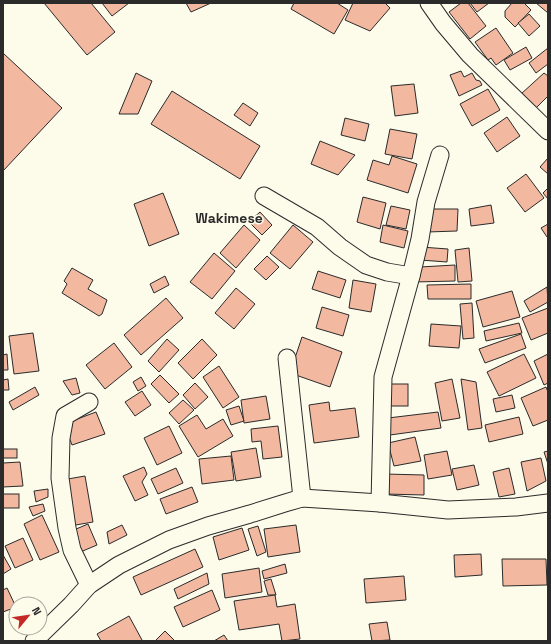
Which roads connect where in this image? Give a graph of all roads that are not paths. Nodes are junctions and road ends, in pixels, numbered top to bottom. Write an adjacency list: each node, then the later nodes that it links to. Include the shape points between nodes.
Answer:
1 (429, 3): 2 (street, via 470,55)
2 (548, 131)
3 (440, 155): 5 (street, via 426,202)
4 (264, 196): 5 (street, via 316,227 366,265)
5 (411, 276): 9 (street, via 383,377)
6 (287, 358): 8 (street)
7 (89, 402): 11 (street, via 65,416 61,438 60,478 72,550)
8 (302, 498): 9 (street); 11 (street, via 219,522 169,540 119,565)
9 (380, 503): 10 (street, via 448,510)
10 (548, 503)
11 (90, 584): 12 (street)
12 (34, 641)

